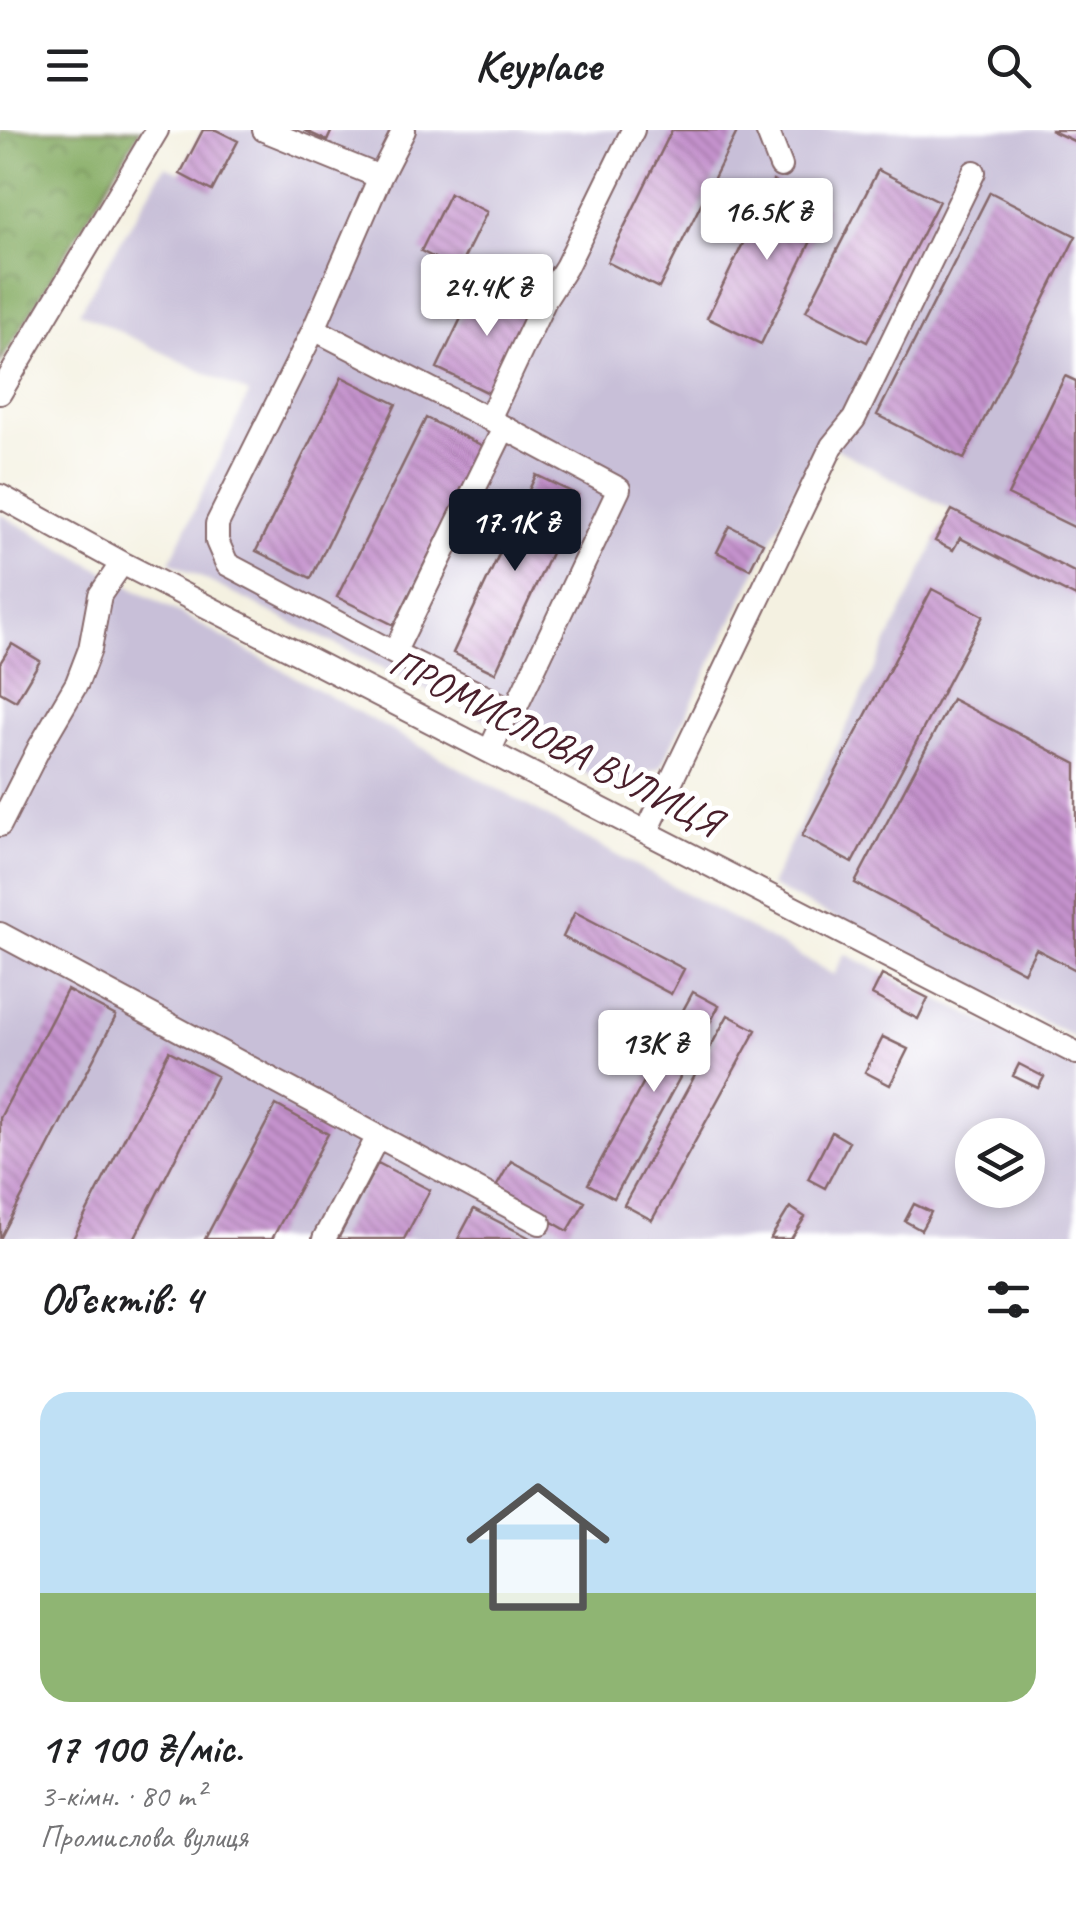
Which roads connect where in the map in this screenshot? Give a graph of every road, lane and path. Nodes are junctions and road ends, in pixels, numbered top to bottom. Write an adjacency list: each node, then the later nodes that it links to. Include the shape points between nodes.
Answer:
1 (157, 130): 10 (street)
2 (264, 130): 8 (street)
3 (404, 130): 8 (street)
4 (633, 130): 11 (street, via 545,300)
5 (767, 130): 6 (street)
6 (781, 166)
7 (974, 172): 18 (street, via 854,419 832,446)
8 (380, 176): 9 (street)
9 (314, 330): 11 (street); 14 (street, via 217,524 217,541 227,564)
10 (0, 393)
11 (496, 423): 14 (street); 15 (street, via 619,489 514,711)
12 (0, 496): 13 (street, ПРОМИСЛОВА ВУЛИЦЯ)
13 (122, 563): 16 (street, ПРОМИСЛОВА ВУЛИЦЯ); 17 (street, via 100,595 77,684)
14 (394, 653): 15 (street)
15 (509, 709): 16 (street)
16 (490, 750): 18 (street, ПРОМИСЛОВА ВУЛИЦЯ)
17 (0, 824)
18 (647, 831): 20 (street, ПРОМИСЛОВА ВУЛИЦЯ)
19 (0, 934): 21 (street)
20 (1076, 1053)
21 (378, 1136): 22 (street); 23 (street)
22 (540, 1223)
23 (324, 1239)

